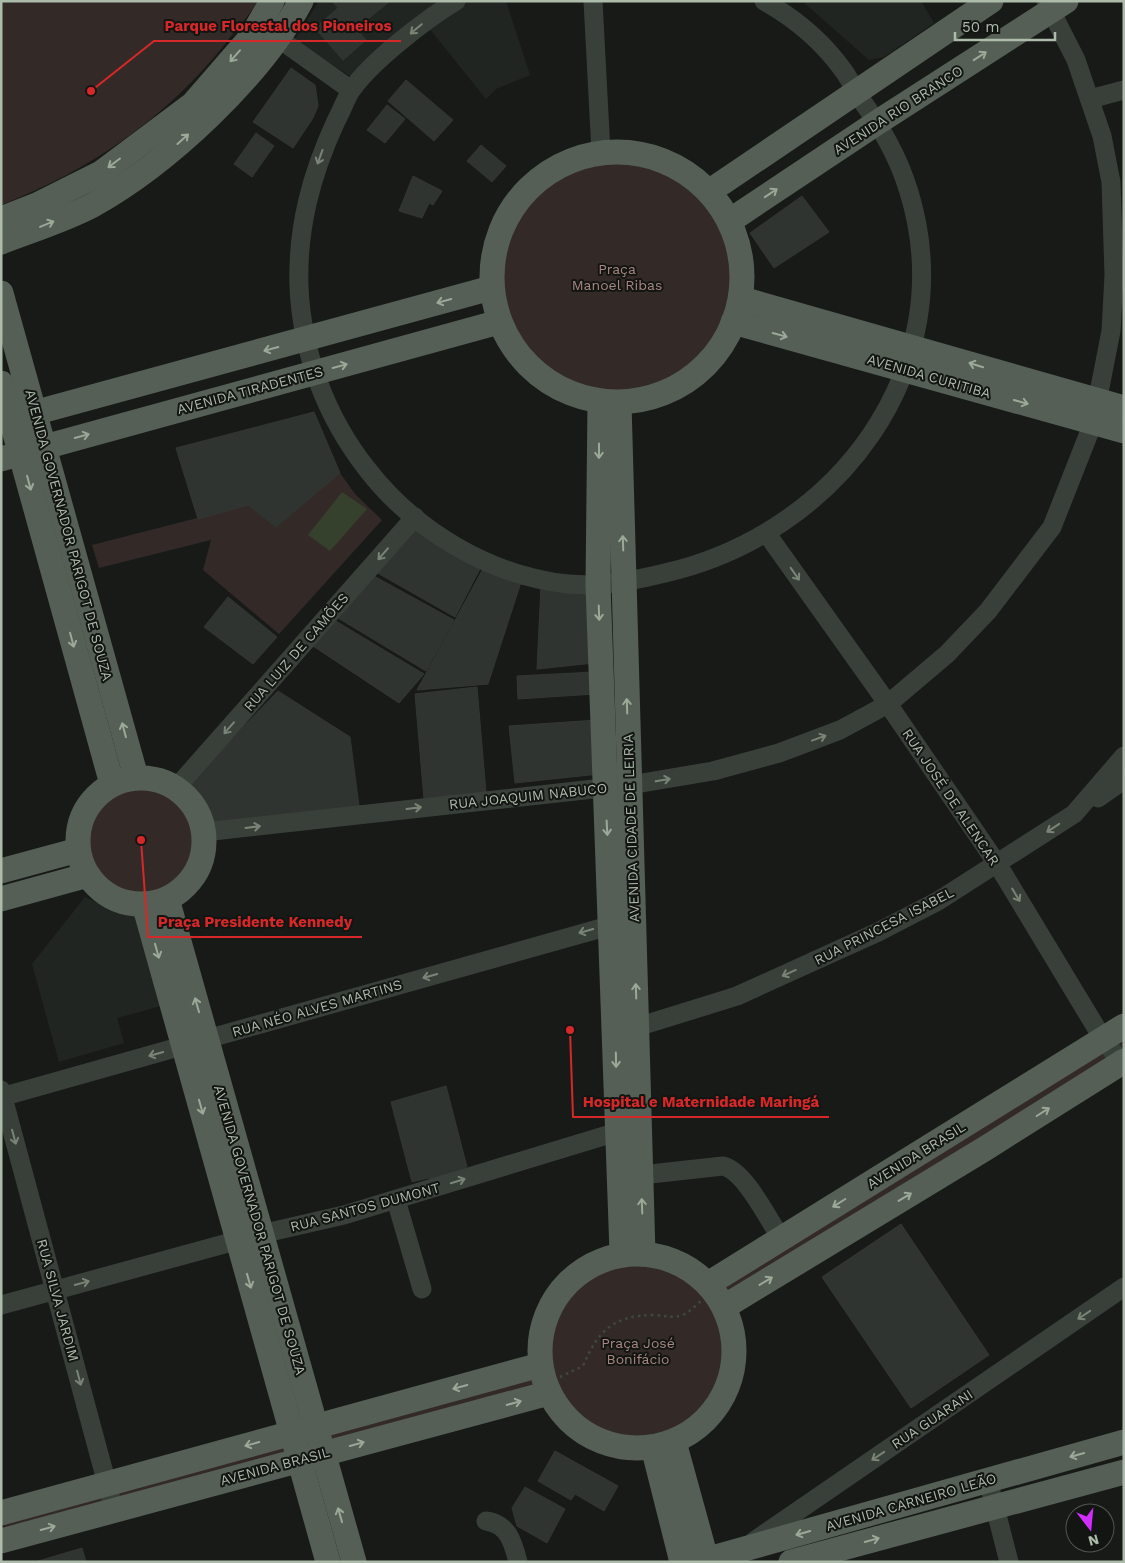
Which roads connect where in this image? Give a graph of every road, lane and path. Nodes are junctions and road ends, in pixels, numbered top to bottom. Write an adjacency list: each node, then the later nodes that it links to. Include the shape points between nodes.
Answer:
1 (272, 1): 17 (main road, one-way to 17, via 252,36 193,104 101,173 36,206)
2 (302, 1): 8 (main road)
3 (456, 1): 9 (street, one-way to 9, via 433,15 395,47)
4 (593, 1): 14 (street)
5 (764, 1): 11 (street, via 816,38 845,72)
6 (991, 1): 11 (main road)
7 (1054, 5): 12 (street, RUA JOAQUIM NABUCO); 13 (main road, AVENIDA RIO BRANCO, one-way to 7)
8 (278, 38): 9 (street); 19 (main road, one-way to 8, via 93,205 133,179 219,106)
9 (351, 90): 26 (street, one-way to 26, via 323,150 305,208 298,270)
10 (1124, 90): 12 (street)
11 (857, 94): 13 (street); 16 (main road)
12 (1090, 99): 15 (street, RUA JOAQUIM NABUCO)
13 (878, 122): 18 (main road, AVENIDA RIO BRANCO, one-way to 13); 27 (street, via 906,180 919,233 920,292)
14 (602, 152): 16 (main road, via 657,158 691,175); 21 (main road, via 583,156 549,171 522,195 502,226 492,261)
15 (1117, 181): 20 (street, RUA JOAQUIM NABUCO)
16 (710, 191): 18 (main road)
17 (1, 219)
18 (731, 220): 23 (main road, via 742,261)
19 (1, 242)
20 (1119, 275): 32 (street, RUA JOAQUIM NABUCO)
21 (491, 288): 24 (main road); 26 (main road, one-way to 26)
22 (1, 293): 33 (main road, AVENIDA GOVERNADOR PARIGOT DE SOUZA)
23 (742, 299): 25 (main road); 27 (main road, AVENIDA CURITIBA)
24 (499, 322): 28 (main road, AVENIDA TIRADENTES, one-way to 24); 30 (main road, via 525,363 552,385)
25 (733, 322): 27 (main road, AVENIDA CURITIBA, one-way to 27); 30 (main road, via 716,354 684,383 645,399)
26 (304, 339): 28 (street); 33 (main road, one-way to 33)
27 (908, 357): 32 (main road, AVENIDA CURITIBA); 39 (street, via 880,421 843,473 801,512)
28 (315, 372): 36 (main road, AVENIDA TIRADENTES, one-way to 28); 38 (street, via 328,407 354,452 379,485)
29 (1, 383): 34 (main road, AVENIDA GOVERNADOR PARIGOT DE SOUZA)
30 (609, 402): 40 (main road, AVENIDA CIDADE DE LEIRIA, one-way to 30); 41 (main road, AVENIDA CIDADE DE LEIRIA, one-way to 41)
31 (1124, 408): 32 (main road, AVENIDA CURITIBA)
32 (1096, 412): 35 (main road, AVENIDA CURITIBA); 42 (street, RUA JOAQUIM NABUCO, via 1052,528 988,611 947,654)
33 (36, 413): 34 (main road); 36 (main road, AVENIDA GOVERNADOR PARIGOT DE SOUZA)
34 (6, 421): 37 (main road, AVENIDA GOVERNADOR PARIGOT DE SOUZA)
35 (1124, 431)
36 (45, 446): 37 (main road, AVENIDA TIRADENTES); 44 (main road, AVENIDA GOVERNADOR PARIGOT DE SOUZA, one-way to 36)
37 (11, 456): 46 (main road, AVENIDA GOVERNADOR PARIGOT DE SOUZA, one-way to 46)
38 (415, 517): 41 (street, via 436,534 490,563 535,578 566,584); 49 (street, RUA LUIZ DE CAMÕES, one-way to 49)
39 (767, 534): 40 (street, via 718,558); 42 (street, RUA JOSÉ DE ALENCAR, one-way to 42)
40 (624, 582): 41 (street); 47 (main road, AVENIDA CIDADE DE LEIRIA, one-way to 40)
41 (598, 585): 48 (main road, AVENIDA CIDADE DE LEIRIA, one-way to 48)
42 (888, 704): 47 (street, RUA JOAQUIM NABUCO, one-way to 42, via 713,771 779,752 840,730); 53 (street, RUA JOSÉ DE ALENCAR)
43 (1124, 756): 50 (street, RUA PRINCESA ISABEL)
44 (136, 778): 46 (main road); 49 (main road, via 152,778)
45 (1124, 780): 50 (street)
46 (112, 784): 52 (main road, via 88,806 81,820)
47 (630, 785): 48 (street, RUA JOAQUIM NABUCO); 58 (main road, AVENIDA CIDADE DE LEIRIA)
48 (604, 786): 51 (street, RUA JOAQUIM NABUCO, one-way to 48); 58 (main road, AVENIDA CIDADE DE LEIRIA, one-way to 58)
49 (176, 788): 51 (main road, via 196,807)
50 (1074, 814): 53 (street, RUA PRINCESA ISABEL, one-way to 53)
51 (204, 832): 57 (main road, via 202,859 197,872 179,892)
52 (78, 850): 54 (main road); 55 (main road)
53 (998, 865): 60 (street, RUA PRINCESA ISABEL, one-way to 60, via 938,901 737,996); 61 (street, RUA JOSÉ DE ALENCAR, one-way to 61)
54 (1, 871)
55 (88, 875): 56 (main road); 57 (main road, via 112,897 128,902)
56 (1, 899)
57 (155, 901): 62 (main road, AVENIDA GOVERNADOR PARIGOT DE SOUZA)
58 (622, 922): 60 (main road, AVENIDA CIDADE DE LEIRIA); 62 (street, RUA NÉO ALVES MARTINS, one-way to 62)
59 (1124, 1026): 61 (main road, AVENIDA BRASIL)
60 (626, 1027): 65 (main road, AVENIDA CIDADE DE LEIRIA)
61 (1104, 1039): 63 (street, RUA JOSÉ DE ALENCAR); 69 (main road, AVENIDA BRASIL, one-way to 69)
62 (195, 1043): 64 (street, RUA NÉO ALVES MARTINS, one-way to 64); 68 (main road, AVENIDA GOVERNADOR PARIGOT DE SOUZA)
63 (1123, 1063): 74 (main road, one-way to 63, via 986,1148)
64 (2, 1094): 73 (street, RUA SILVA JARDIM, one-way to 73)
65 (628, 1132): 66 (main road, AVENIDA CIDADE DE LEIRIA); 67 (street, RUA SANTOS DUMONT, one-way to 65); 70 (main road, AVENIDA CIDADE DE LEIRIA)
66 (641, 1175): 69 (street, via 723,1166 731,1168 742,1178); 70 (main road, AVENIDA CIDADE DE LEIRIA, one-way to 66)
67 (396, 1200): 68 (street, RUA SANTOS DUMONT, via 312,1224); 72 (street)
68 (250, 1237): 73 (street, RUA SANTOS DUMONT, one-way to 68); 77 (main road, AVENIDA GOVERNADOR PARIGOT DE SOUZA); 78 (main road, AVENIDA GOVERNADOR PARIGOT DE SOUZA, one-way to 78)
69 (781, 1238): 74 (main road, AVENIDA BRASIL)
70 (632, 1253): 74 (main road, via 666,1259 688,1268); 76 (main road, via 593,1265 573,1278 557,1296 546,1318 540,1341)
71 (1124, 1287): 91 (street, RUA GUARANI, one-way to 91)
72 (422, 1289)
73 (55, 1290): 75 (street, RUA SANTOS DUMONT); 85 (street, RUA SILVA JARDIM, one-way to 85)
74 (712, 1297): 76 (path, via 679,1316 634,1317 612,1325 595,1339 583,1366); 80 (main road, via 734,1337 733,1370 722,1400 702,1425)
75 (1, 1305)
76 (550, 1379): 77 (main road, AVENIDA BRASIL, one-way to 77); 80 (main road, via 560,1411 592,1438 625,1448); 81 (main road, AVENIDA BRASIL, one-way to 76)
77 (316, 1427): 78 (main road, AVENIDA BRASIL); 81 (main road, AVENIDA GOVERNADOR PARIGOT DE SOUZA)
78 (292, 1433): 82 (main road, AVENIDA GOVERNADOR PARIGOT DE SOUZA); 85 (main road, AVENIDA BRASIL, one-way to 85)
79 (1124, 1442): 84 (main road, AVENIDA CARNEIRO LEÃO, one-way to 84)
80 (664, 1445): 92 (main road)
81 (323, 1453): 82 (main road, AVENIDA BRASIL); 94 (main road, AVENIDA GOVERNADOR PARIGOT DE SOUZA, one-way to 81)
82 (299, 1460): 87 (main road, AVENIDA BRASIL); 93 (main road, AVENIDA GOVERNADOR PARIGOT DE SOUZA)
83 (1124, 1472): 86 (main road, AVENIDA CARNEIRO LEÃO)
84 (988, 1480): 86 (street); 91 (main road, AVENIDA CARNEIRO LEÃO, one-way to 91)
85 (107, 1484): 87 (street, RUA SILVA JARDIM); 88 (main road, AVENIDA BRASIL)
86 (995, 1506): 96 (main road, AVENIDA CARNEIRO LEÃO, one-way to 86); 97 (street)
87 (114, 1510): 90 (main road, AVENIDA BRASIL, one-way to 87)
88 (1, 1513)
89 (486, 1521): 95 (street, via 496,1522 510,1535)
90 (1, 1541)
91 (740, 1550): 92 (main road, AVENIDA CARNEIRO LEÃO)
92 (698, 1561)
93 (328, 1562)
94 (354, 1562)
95 (518, 1562)
96 (791, 1562)
97 (1009, 1562)

